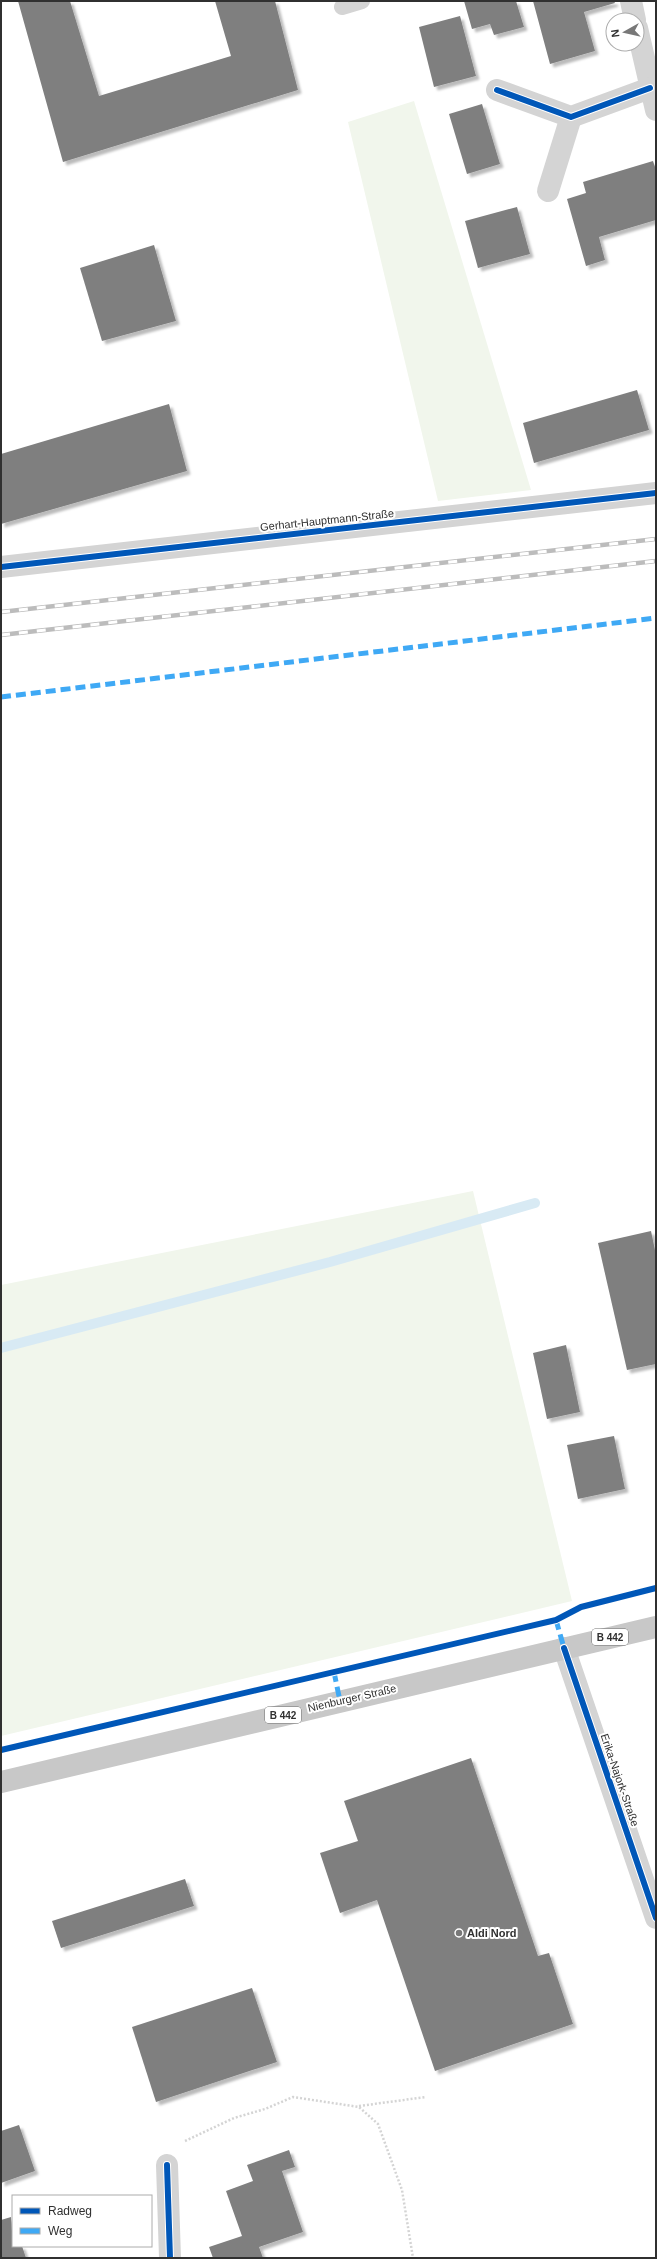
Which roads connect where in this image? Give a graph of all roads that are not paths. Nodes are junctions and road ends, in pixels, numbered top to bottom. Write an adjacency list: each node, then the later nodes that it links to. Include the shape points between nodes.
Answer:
1 (362, 1): 3 (lane)
2 (631, 1): 4 (street)
3 (342, 7)
4 (633, 12)
5 (642, 52): 6 (street)
6 (650, 88): 8 (street); 9 (street)
7 (497, 90): 9 (street)
8 (656, 110)
9 (571, 117): 10 (street)
10 (548, 191)
11 (656, 493): 12 (street, Gerhart-Hauptmann-Straße)
12 (1, 567)
13 (656, 1627): 14 (main road, Nienburger Straße / B 442)
14 (564, 1648): 15 (main road, Nienburger Straße / B 442); 16 (street, Erika-Najork-Straße)
15 (1, 1782)
16 (656, 1918)
17 (166, 2165): 18 (street)
18 (170, 2258)

